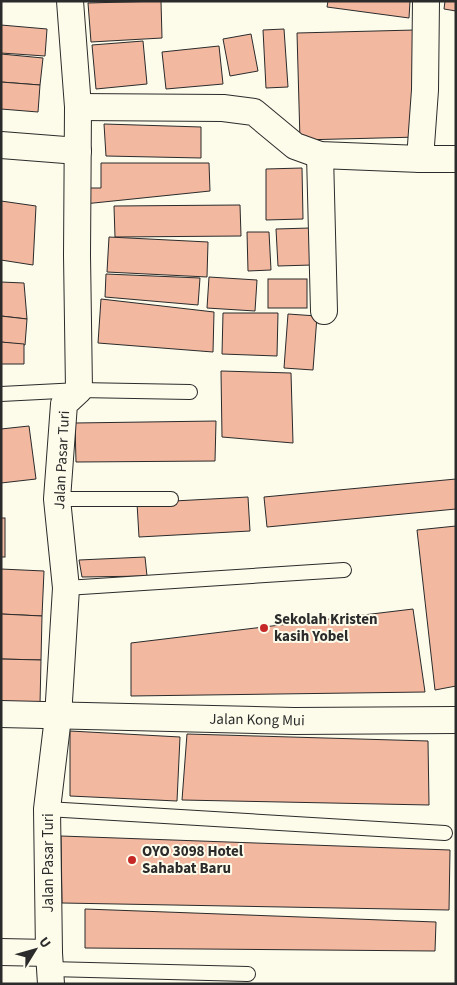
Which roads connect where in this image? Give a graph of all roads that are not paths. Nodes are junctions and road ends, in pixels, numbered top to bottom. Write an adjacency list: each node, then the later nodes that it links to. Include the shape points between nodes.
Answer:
1 (70, 1): 3 (street, Jalan Pasar Turi)
2 (426, 1): 7 (street)
3 (78, 107): 5 (street, Jalan Pasar Turi); 6 (street, via 244,110 266,120 295,146)
4 (1, 145): 5 (street)
5 (78, 151): 10 (street, Jalan Pasar Turi)
6 (320, 155): 7 (street); 9 (street)
7 (420, 159): 8 (street)
8 (456, 160)
9 (324, 311)
10 (79, 390): 11 (lane); 12 (lane); 13 (street, Jalan Pasar Turi, via 64,404)
11 (190, 392)
12 (1, 394)
13 (57, 499): 14 (lane); 16 (street, Jalan Pasar Turi)
14 (171, 499)
15 (344, 570): 16 (lane)
16 (66, 588): 18 (street, Jalan Pasar Turi)
17 (1, 714): 18 (street, Jalan Kong Mui)
18 (58, 717): 19 (street, Jalan Kong Mui); 20 (street, Jalan Pasar Turi)
19 (456, 720)
20 (48, 809): 21 (lane); 23 (street, Jalan Pasar Turi)
21 (445, 833)
22 (1, 952): 23 (street)
23 (50, 969): 24 (lane)
24 (248, 974)

